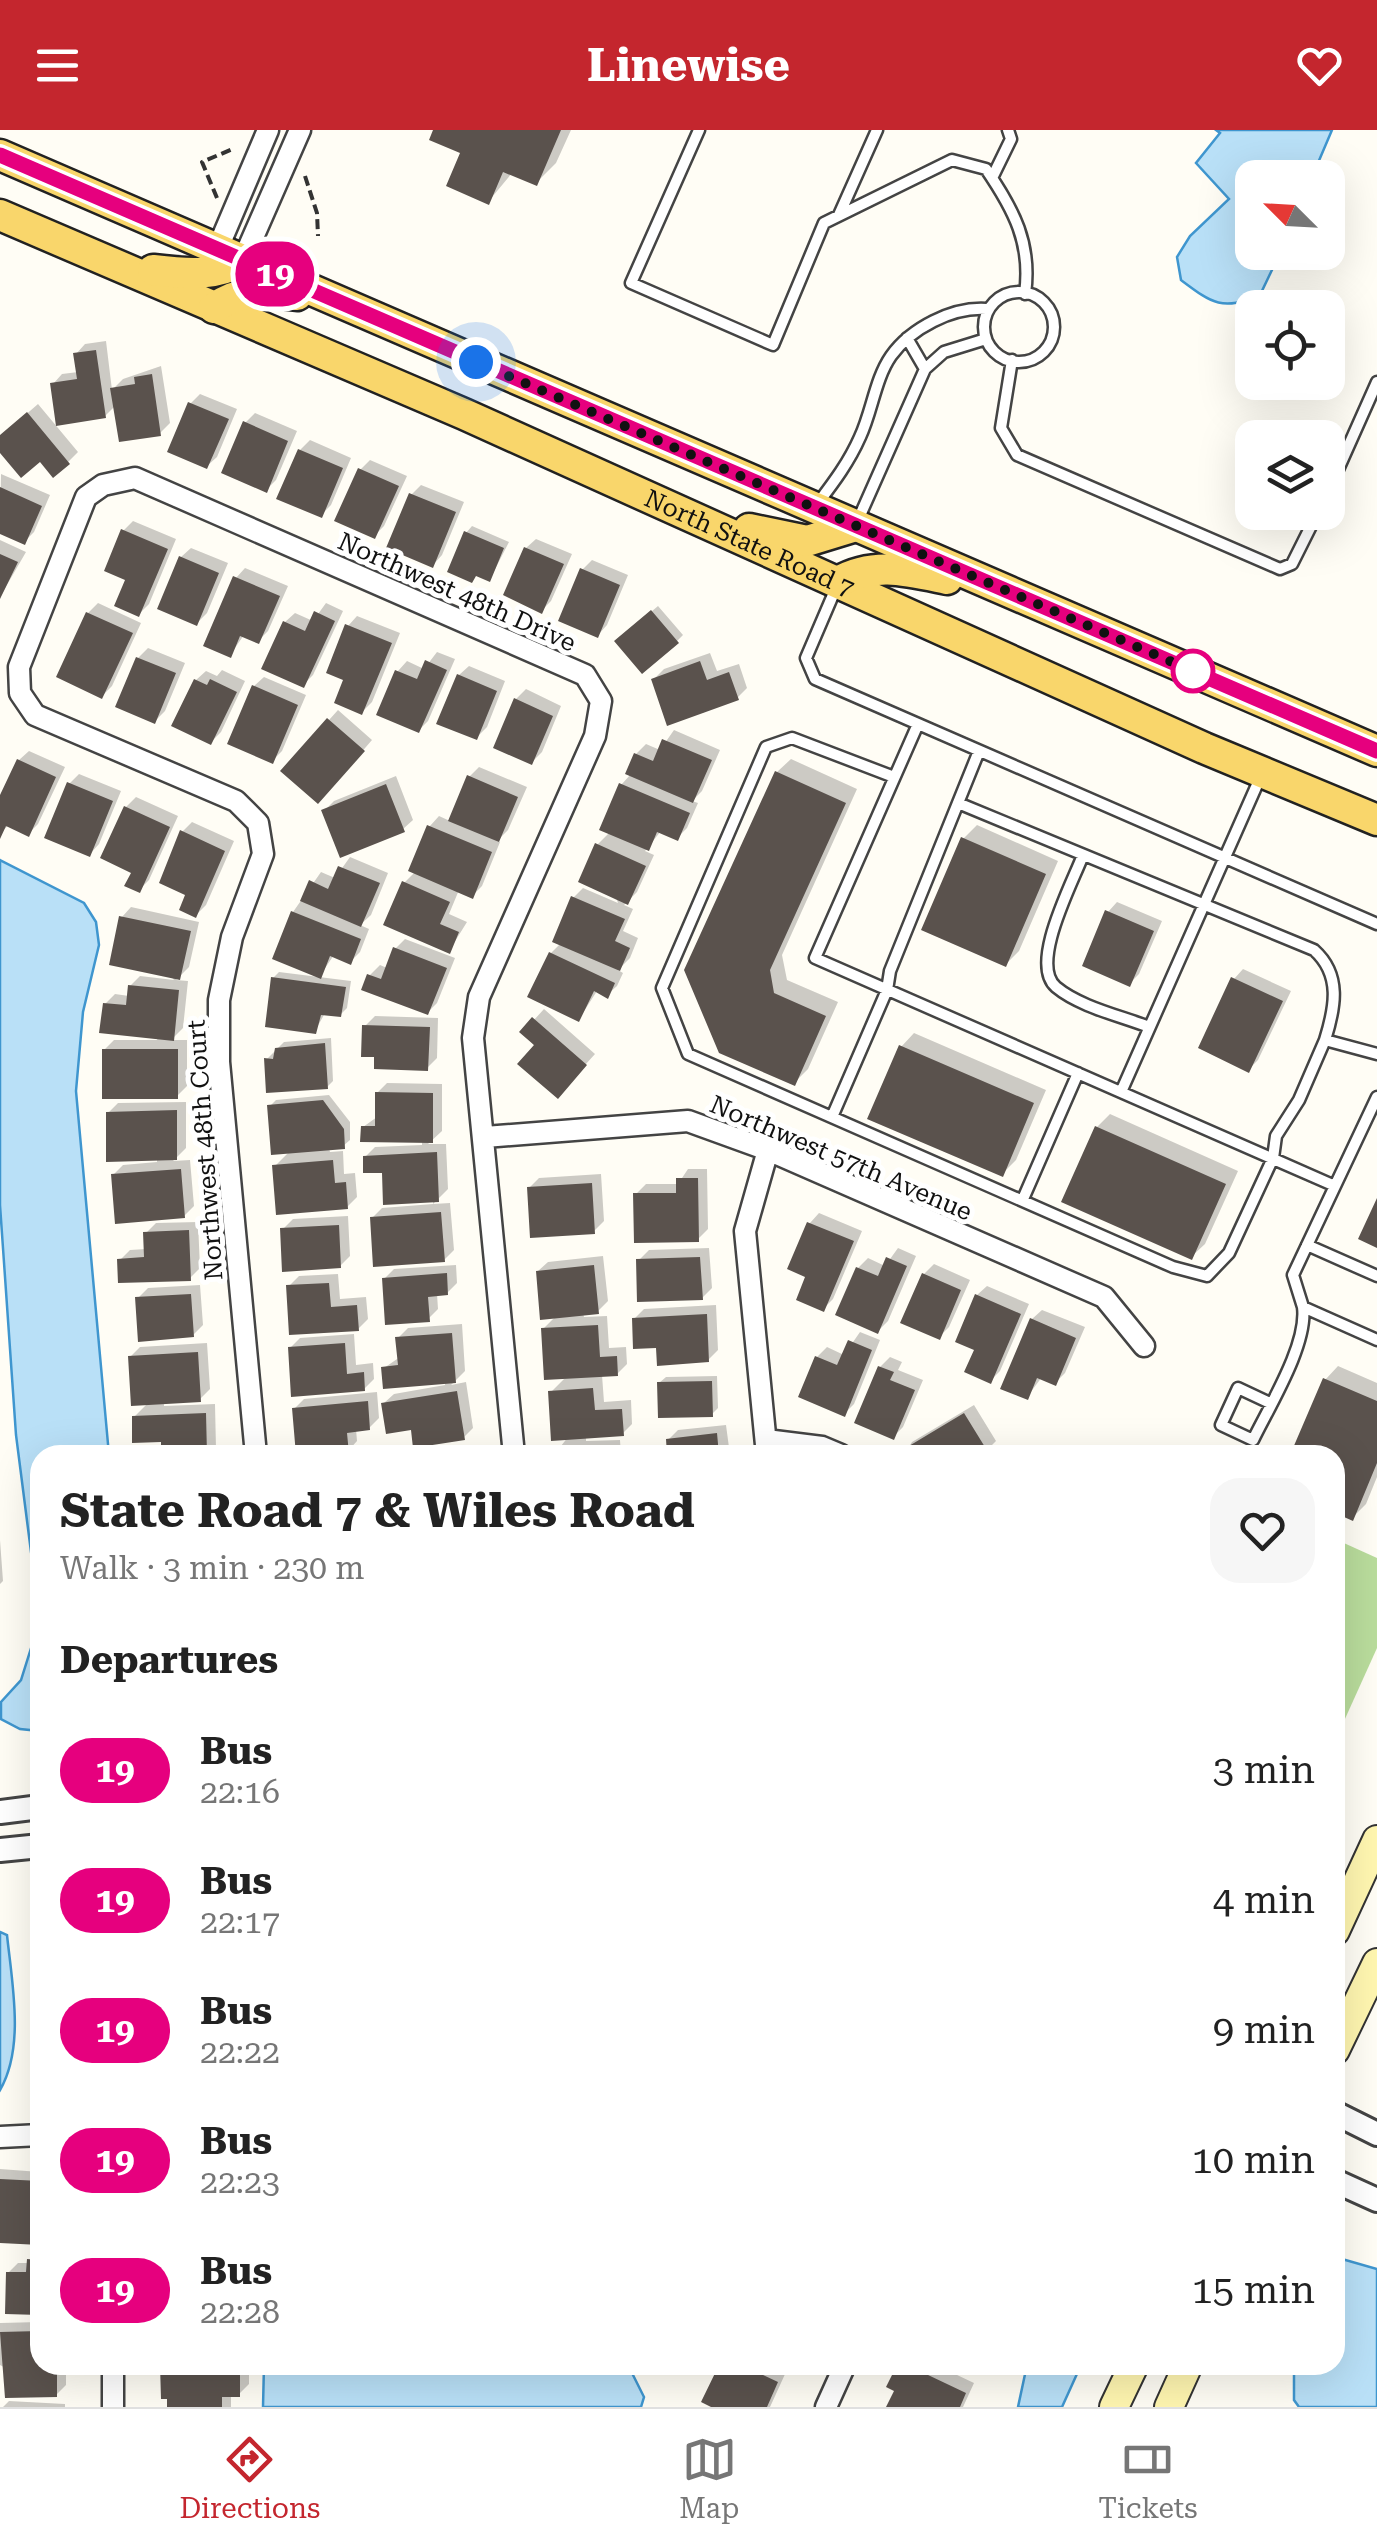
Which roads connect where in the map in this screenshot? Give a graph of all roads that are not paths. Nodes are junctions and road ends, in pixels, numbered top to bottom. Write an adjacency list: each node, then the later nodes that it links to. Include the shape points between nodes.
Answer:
1 (268, 130): 10 (street)
2 (300, 130): 10 (street)
3 (698, 130): 9 (lane, via 631,283 774,345 824,223)
4 (877, 130): 9 (lane)
5 (1008, 130): 7 (lane, via 1011,138)
6 (0, 155): 10 (main road)
7 (992, 178): 9 (lane, via 986,169 952,160); 12 (lane, via 1030,260)
8 (0, 215): 11 (main road, North State Road 7)
9 (839, 216)
10 (230, 255): 11 (main road, via 224,271); 13 (main road)
11 (120, 267): 14 (main road, North State Road 7)
12 (1024, 294): 15 (lane, via 1006,294); 18 (lane, via 1052,314 1055,338 1039,357)
13 (330, 298): 14 (main road, via 259,290); 22 (main road)
14 (214, 308): 23 (main road, North State Road 7)
15 (986, 310): 16 (lane, via 970,308 936,320); 17 (lane)
16 (908, 338): 19 (lane); 22 (lane, via 889,358 844,470)
17 (986, 338): 18 (lane); 19 (lane, via 944,352)
18 (1012, 360): 25 (lane, via 1002,428 1018,455 1280,569 1292,564)
19 (925, 369): 24 (lane)
20 (1377, 382): 21 (lane)
21 (1345, 454)
22 (814, 508): 24 (main road)
23 (697, 519): 24 (main road, via 807,540); 26 (main road, North State Road 7)
24 (856, 526): 27 (main road)
25 (1309, 530)
26 (838, 582): 27 (main road, via 892,568); 29 (lane, via 806,658 814,679); 32 (main road, North State Road 7)
27 (1004, 590): 30 (main road)
28 (20, 692): 48 (street, Northwest 48th Drive, via 19,667 86,496 135,478 585,675 601,701 595,736 479,996 473,1038); 59 (street, Northwest 48th Court, via 36,715 236,801 258,823 262,854 232,937 219,1000 219,1062)
29 (918, 724): 31 (lane); 33 (lane)
30 (1377, 750)
31 (979, 751): 34 (lane); 37 (lane)
32 (1262, 773): 35 (main road, North State Road 7); 37 (lane)
33 (894, 777): 40 (lane, via 815,958); 47 (lane, via 792,738 766,747 662,988 688,1054)
34 (958, 803): 36 (lane); 40 (lane)
35 (1377, 820)
36 (1082, 856): 38 (lane); 41 (lane, via 1046,950 1046,972 1068,994)
37 (1225, 857): 38 (lane); 39 (lane)
38 (1203, 906): 41 (lane); 42 (lane, via 1314,950 1326,962 1334,980 1334,1014)
39 (1377, 924)
40 (887, 990): 44 (lane); 47 (lane)
41 (1150, 1027): 45 (lane)
42 (1326, 1040): 43 (lane); 50 (lane, via 1276,1136)
43 (1377, 1054)
44 (1078, 1073): 45 (lane); 52 (lane)
45 (1120, 1092): 50 (lane)
46 (1377, 1097): 51 (lane)
47 (832, 1116): 52 (lane)
48 (485, 1137): 49 (street, Northwest 57th Avenue, via 688,1121); 60 (street, Northwest 48th Drive)
49 (768, 1150): 57 (street, Northwest 57th Avenue, via 1104,1297); 61 (street, via 745,1231)
50 (1272, 1158): 51 (lane); 52 (lane, via 1228,1253 1208,1276)
51 (1335, 1186): 53 (lane)
52 (1023, 1200)
53 (1307, 1245): 54 (lane); 55 (lane, via 1293,1274)
54 (1377, 1276)
55 (1304, 1307): 56 (lane); 58 (lane, via 1306,1325)
56 (1377, 1340)
57 (1144, 1346)
58 (1270, 1403): 58 (lane, via 1254,1440 1221,1426 1238,1388)
59 (255, 1445)
60 (513, 1445)
61 (767, 1445)
62 (30, 1808): 63 (street)
63 (0, 1812)
64 (1377, 1840): 67 (main road)
65 (30, 1847): 66 (street)
66 (0, 1850)
67 (1345, 1910)
68 (1377, 1963): 69 (main road)
69 (1345, 2029)
70 (1345, 2118): 71 (street)
71 (1377, 2134)
72 (30, 2136): 73 (street)
73 (0, 2137)
74 (1345, 2185): 75 (street)
75 (1377, 2200)
76 (113, 2375): 80 (street)
77 (841, 2375): 81 (street)
78 (1129, 2375): 82 (main road)
79 (1183, 2375): 83 (main road)
80 (113, 2407)
81 (826, 2407)
82 (1114, 2407)
83 (1169, 2407)

